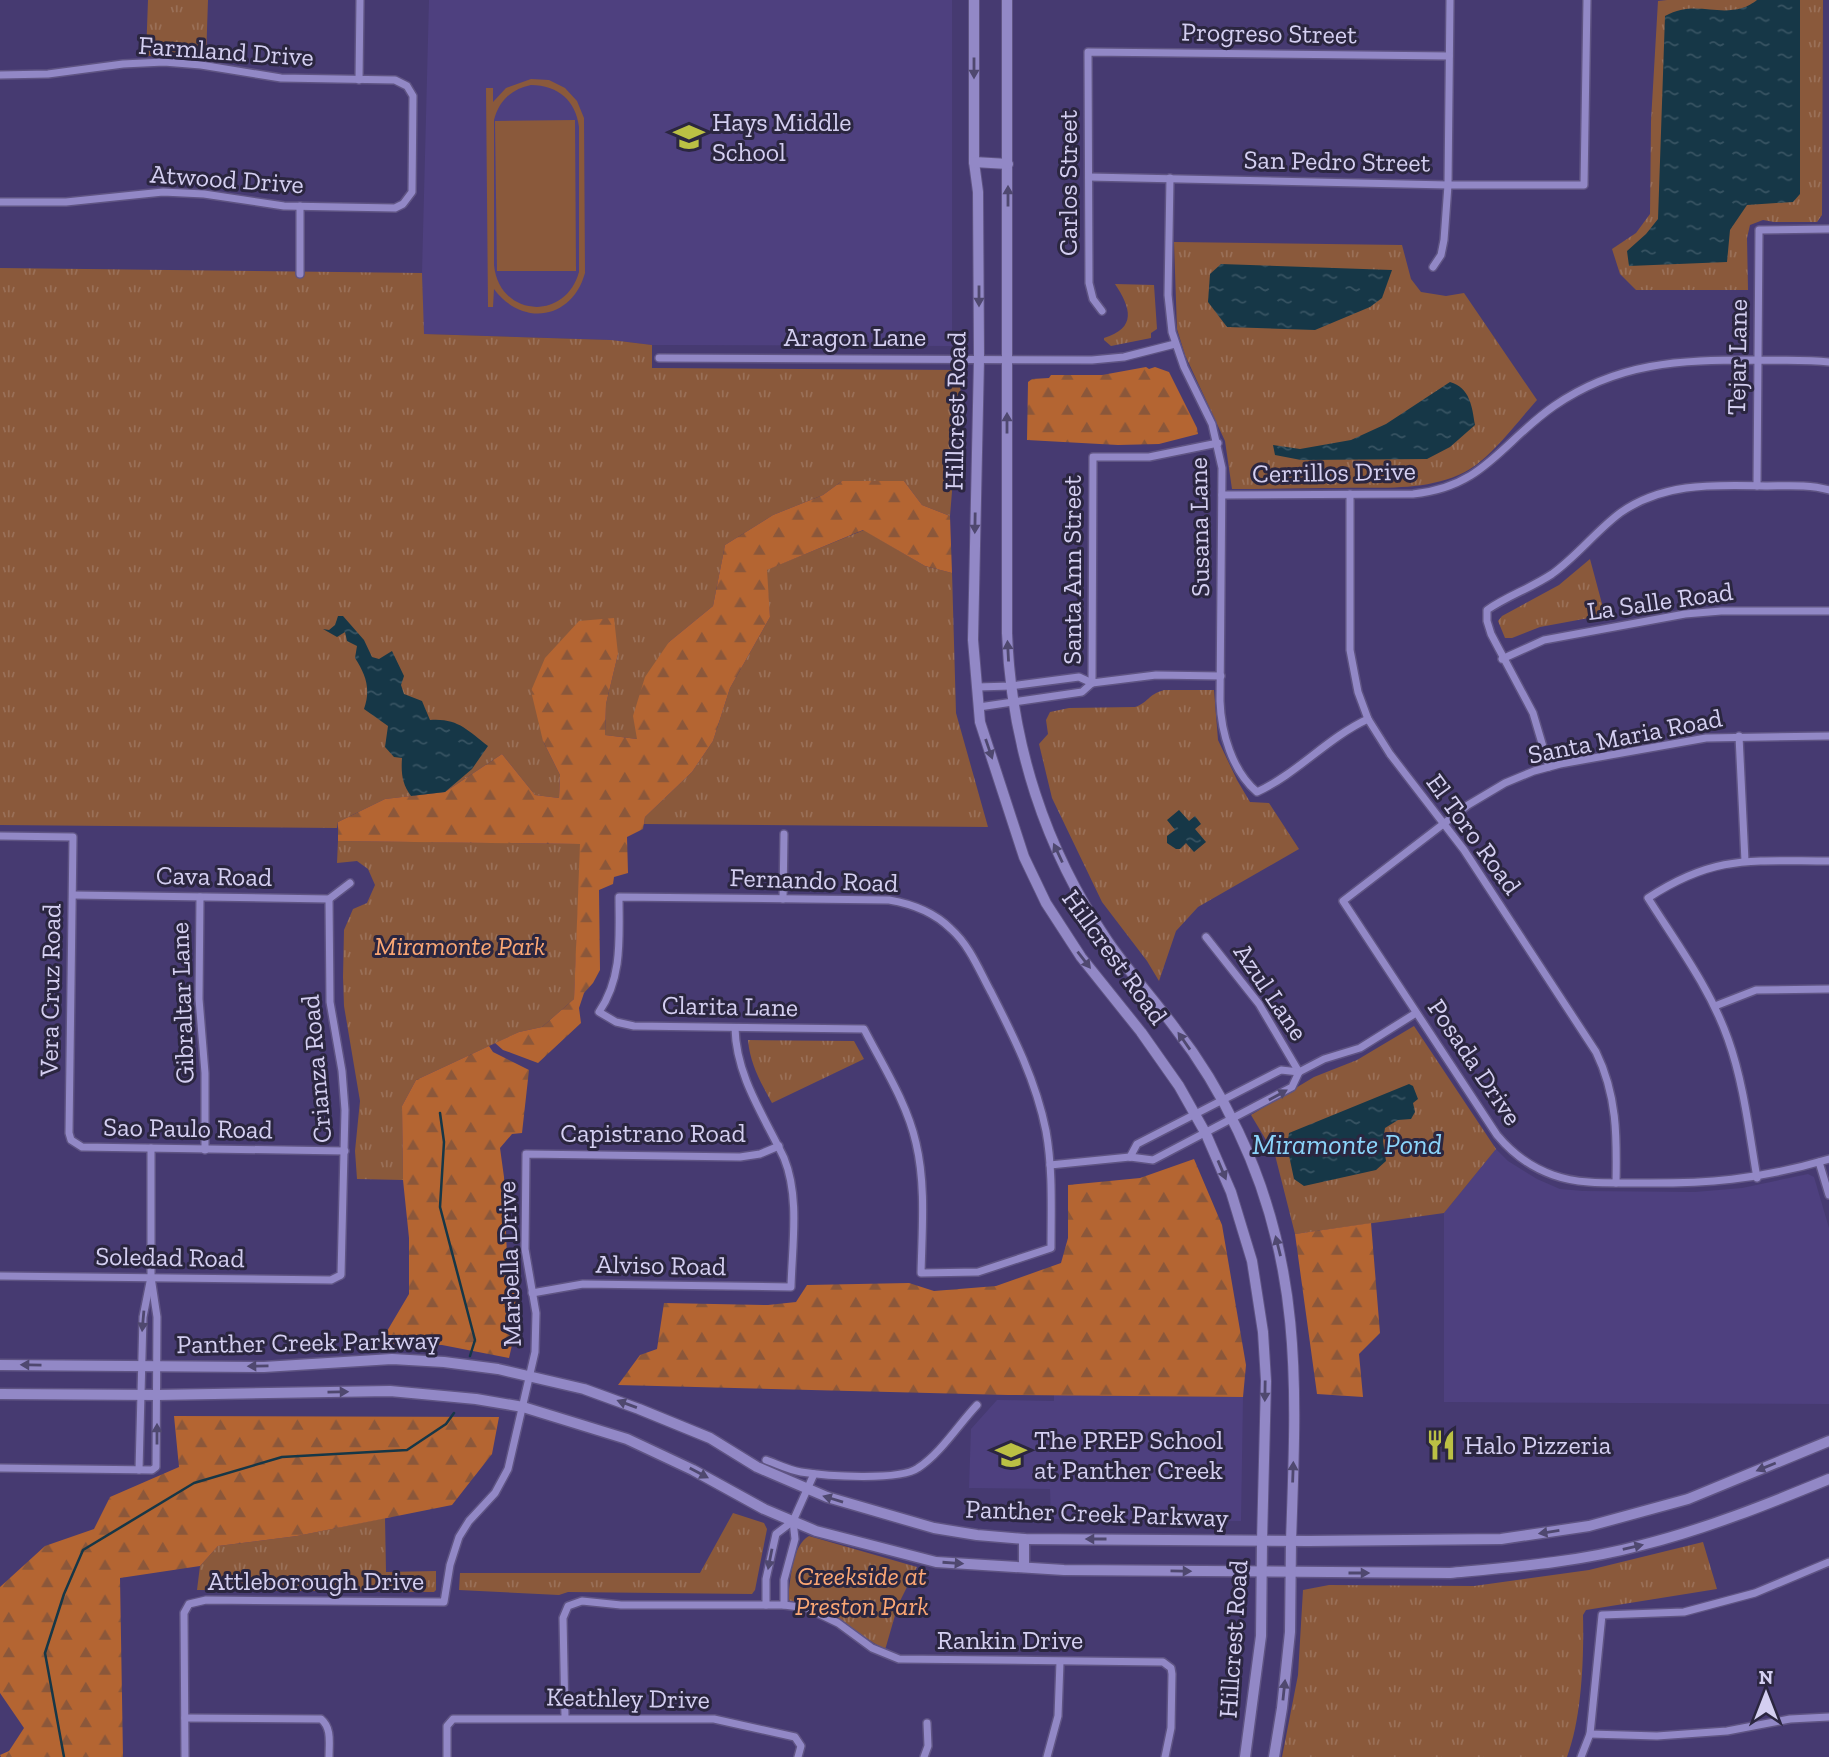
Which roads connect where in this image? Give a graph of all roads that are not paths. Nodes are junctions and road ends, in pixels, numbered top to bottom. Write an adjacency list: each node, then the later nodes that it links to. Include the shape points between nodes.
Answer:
1 (360, 0): 9 (street)
2 (974, 0): 10 (street, Hillcrest Road, one-way to 10)
3 (1007, 0): 11 (street, Hillcrest Road)
4 (1450, 0): 7 (street)
5 (1587, 0): 14 (street, San Pedro Street, via 1584,185)
6 (1088, 52): 7 (street, Progreso Street); 12 (street, Carlos Street)
7 (1449, 56): 14 (street)
8 (0, 75): 9 (street, Farmland Drive, via 48,75 164,62 281,78)
9 (359, 80): 15 (street, Farmland Drive, via 395,80 407,86 413,100)
10 (974, 162): 11 (street); 24 (street, Hillcrest Road, one-way to 24)
11 (1008, 164): 25 (street, Hillcrest Road, one-way to 11)
12 (1089, 177): 13 (street, San Pedro Street); 21 (street, Carlos Street, via 1089,282)
13 (1170, 178): 14 (street, San Pedro Street); 22 (street, Susana Lane, via 1169,307)
14 (1448, 185): 19 (street, via 1444,240)
15 (408, 200): 17 (street, Atwood Drive, via 392,208)
16 (0, 202): 17 (street, Atwood Drive, via 66,202 163,192)
17 (300, 206): 20 (street)
18 (1829, 229): 26 (street, Tejar Lane, via 1759,230)
19 (1433, 267)
20 (300, 274)
21 (1102, 311)
22 (1175, 344): 25 (street, Aragon Lane, via 1103,359); 28 (street, Susana Lane)
23 (659, 358): 24 (street, Aragon Lane)
24 (979, 359): 25 (street, Aragon Lane); 38 (street, Hillcrest Road, one-way to 38, via 973,640)
25 (1007, 359): 37 (street, Hillcrest Road, one-way to 25)
26 (1757, 360): 27 (street, Cerrillos Drive); 29 (street, Tejar Lane); 31 (street, Cerrillos Drive, via 1687,360 1625,372 1555,405 1487,466 1458,483 1415,494)
27 (1829, 362)
28 (1218, 443): 32 (street, Susana Lane); 36 (street, Santa Ann Street, via 1149,457 1093,457)
29 (1757, 486): 30 (street); 34 (street, via 1685,487 1640,502 1611,521 1548,576 1487,610)
30 (1829, 490)
31 (1350, 494): 32 (street, Cerrillos Drive); 41 (street, El Toro Road, via 1350,650 1357,692)
32 (1222, 495): 35 (street, Susana Lane)
33 (1829, 611): 34 (street, La Salle Road, via 1685,614 1544,640)
34 (1502, 659): 44 (street, via 1533,713)
35 (1220, 676): 36 (street, via 1156,675); 41 (street, Susana Lane, via 1225,735 1249,785 1257,792)
36 (1092, 683): 37 (street, via 1079,677); 39 (street, via 1082,692)
37 (1011, 686): 38 (street); 39 (street, Hillcrest Road)
38 (977, 687): 40 (street, Hillcrest Road)
39 (1013, 702): 40 (street); 63 (street, Hillcrest Road, one-way to 39, via 1190,1048 1107,940 1072,882 1035,795)
40 (979, 707): 64 (street, Hillcrest Road, one-way to 64, via 1024,857 1046,904 1162,1061)
41 (1368, 719): 45 (street, El Toro Road)
42 (1739, 736): 43 (street, Santa Maria Road); 44 (street, Santa Maria Road, via 1691,740); 48 (street)
43 (1829, 736)
44 (1549, 767): 45 (street, Santa Maria Road, via 1491,790)
45 (1443, 823): 55 (street, Santa Maria Road); 78 (street, El Toro Road, via 1601,1063 1615,1110)
46 (784, 834): 54 (street)
47 (0, 836): 51 (street, Vera Cruz Road, via 73,837)
48 (1745, 861): 49 (street); 58 (street, via 1698,871 1648,898)
49 (1829, 862)
50 (350, 883): 53 (street)
51 (73, 895): 52 (street, Cava Road); 67 (street, Vera Cruz Road, via 69,1133)
52 (200, 897): 53 (street, Cava Road); 70 (street, Gibraltar Lane)
53 (329, 899): 71 (street, Crianza Road, via 329,987 344,1091)
54 (783, 899): 59 (street, Fernando Road, via 619,897 617,969); 76 (street, Fernando Road, via 897,901 928,912 957,934 971,953 1030,1073)
55 (1343, 901): 60 (street, Posada Drive)
56 (1206, 937): 62 (street, Azul Lane, via 1259,1004)
57 (1829, 989): 58 (street, via 1756,990)
58 (1715, 1006): 77 (street, via 1739,1075)
59 (599, 1012): 61 (street, Clarita Lane, via 634,1026)
60 (1416, 1013): 62 (street, via 1369,1044); 78 (street, Posada Drive, via 1490,1126 1512,1151 1560,1178)
61 (735, 1028): 68 (street, via 742,1072); 80 (street, Clarita Lane, via 864,1029 916,1141 922,1178 921,1273 978,1272)
62 (1299, 1072): 63 (street, via 1281,1070); 65 (street, one-way to 62, via 1292,1087)
63 (1223, 1101): 64 (street); 65 (street, Hillcrest Road)
64 (1196, 1115): 66 (street, Hillcrest Road); 73 (street, via 1137,1144)
65 (1233, 1120): 66 (street); 104 (street, Hillcrest Road, one-way to 65, via 1295,1373 1289,1300 1270,1216)
66 (1206, 1134): 73 (street, via 1153,1160); 103 (street, Hillcrest Road, one-way to 103, via 1239,1214 1260,1308 1266,1381)
67 (74, 1143): 69 (street, Sao Paulo Road)
68 (779, 1146): 72 (street, Capistrano Road, via 740,1157); 84 (street, Alviso Road, via 792,1188 791,1287 583,1284)
69 (151, 1148): 70 (street, Sao Paulo Road); 82 (street)
70 (205, 1150): 71 (street, Sao Paulo Road)
71 (345, 1151): 83 (street, Crianza Road)
72 (526, 1154): 84 (street, Marbella Drive, via 525,1249)
73 (1130, 1157): 76 (street)
74 (1829, 1159): 75 (street, Posada Drive)
75 (1819, 1162): 77 (street, Posada Drive); 79 (street)
76 (1051, 1166): 80 (street, Fernando Road)
77 (1757, 1178): 78 (street, Posada Drive, via 1700,1184)
78 (1616, 1183)
79 (1829, 1195)
80 (1051, 1248)
81 (0, 1276): 82 (street, Soledad Road)
82 (151, 1277): 83 (street, Soledad Road); 86 (street, one-way to 86); 87 (street, via 158,1317)
83 (340, 1277)
84 (532, 1293): 88 (street, Marbella Drive, via 537,1336)
85 (0, 1365): 86 (main road, Panther Creek Parkway, one-way to 85)
86 (141, 1366): 87 (main road, Panther Creek Parkway); 90 (street)
87 (158, 1367): 88 (main road, Panther Creek Parkway, one-way to 87, via 392,1359 264,1367); 91 (street)
88 (530, 1376): 93 (street, Marbella Drive); 100 (main road, Panther Creek Parkway, one-way to 88, via 757,1467 710,1438 584,1389)
89 (0, 1394): 90 (main road, Panther Creek Parkway)
90 (140, 1395): 91 (main road, Panther Creek Parkway); 97 (street)
91 (157, 1395): 93 (main road, Panther Creek Parkway, one-way to 93, via 390,1391); 97 (street, one-way to 91, via 152,1470 157,1464)
92 (977, 1405): 98 (street, via 915,1471 887,1476)
93 (523, 1407): 101 (main road, Panther Creek Parkway, one-way to 101, via 627,1439); 109 (street, Marbella Drive, via 505,1477 455,1546)
94 (1829, 1441): 104 (main road, Panther Creek Parkway, one-way to 104, via 1688,1499 1589,1526 1501,1539)
95 (766, 1460): 98 (street)
96 (0, 1468): 97 (street)
97 (139, 1470)
98 (814, 1474): 100 (street)
99 (1829, 1479): 108 (main road, Panther Creek Parkway, one-way to 99, via 1450,1573 1571,1560 1687,1532)
100 (808, 1490): 101 (street); 102 (main road, Panther Creek Parkway, one-way to 100, via 934,1528)
101 (793, 1521): 106 (main road, Panther Creek Parkway, one-way to 106, via 936,1562); 110 (street, one-way to 110, via 776,1534 771,1549); 111 (street, via 796,1539 784,1580)
102 (1024, 1539): 103 (main road, Panther Creek Parkway, one-way to 102); 106 (main road)
103 (1262, 1541): 104 (main road, Panther Creek Parkway); 107 (main road, Hillcrest Road)
104 (1291, 1541): 108 (main road, Hillcrest Road)
105 (1829, 1562): 117 (street, via 1755,1593 1684,1612 1602,1615)
106 (1024, 1567): 107 (main road, Panther Creek Parkway, one-way to 107)
107 (1262, 1572): 108 (main road, Panther Creek Parkway); 125 (main road, Hillcrest Road, via 1262,1636)
108 (1291, 1572): 126 (main road, Hillcrest Road, one-way to 108, via 1290,1632)
109 (444, 1602): 115 (street, Attleborough Drive, via 206,1600 189,1604 184,1613)
110 (766, 1605): 111 (street, Rankin Drive); 113 (street, Rankin Drive, via 582,1601 568,1606 563,1618)
111 (784, 1605): 112 (street, Rankin Drive, via 807,1608 898,1659)
112 (1059, 1662): 123 (street, via 1058,1716); 124 (street, Rankin Drive, via 1156,1660 1171,1668 1171,1728)
113 (565, 1717): 120 (street, Keathley Drive, via 449,1722); 121 (street, Keathley Drive, via 714,1719 795,1737 801,1746)
114 (1829, 1717): 117 (street, via 1657,1736)
115 (185, 1718): 118 (street); 119 (street, via 324,1721)
116 (927, 1724): 122 (street)
117 (1590, 1734): 127 (street)
118 (185, 1757)
119 (329, 1757)
120 (447, 1757)
121 (797, 1757)
122 (924, 1757)
123 (1047, 1757)
124 (1165, 1757)
125 (1245, 1757)
126 (1273, 1757)
127 (1581, 1757)

